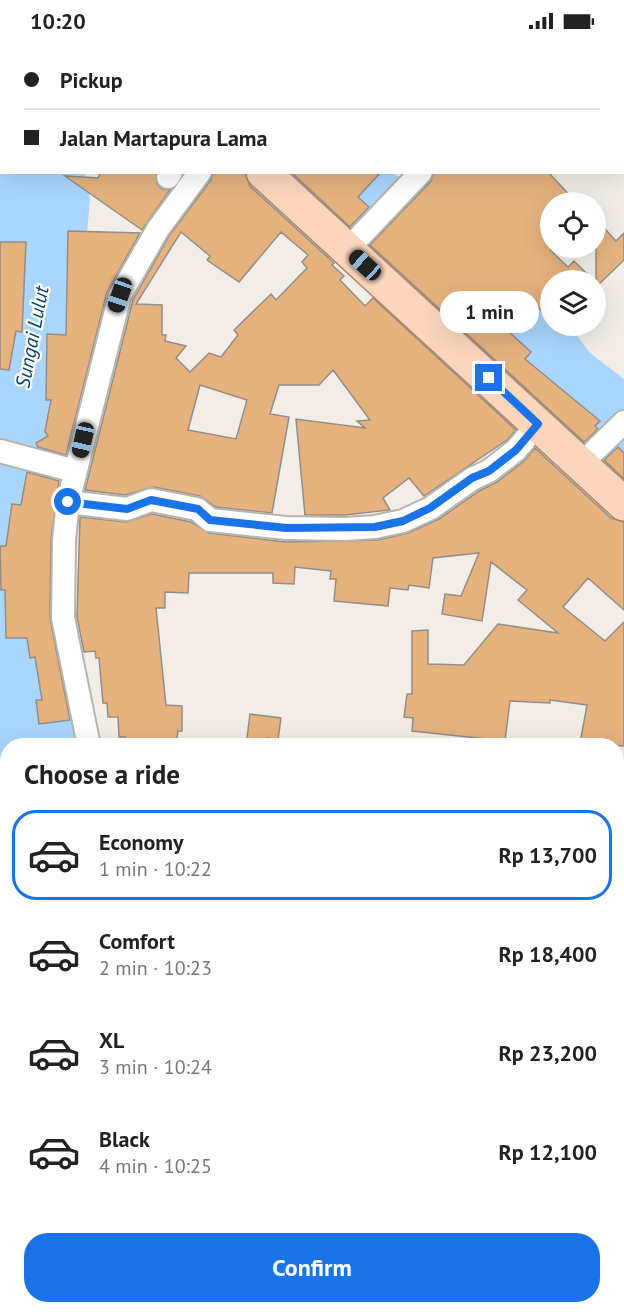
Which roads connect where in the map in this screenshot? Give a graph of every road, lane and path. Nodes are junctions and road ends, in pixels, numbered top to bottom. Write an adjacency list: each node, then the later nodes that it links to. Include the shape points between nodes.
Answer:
1 (199, 174): 9 (street, via 158,229 120,295)
2 (265, 174): 4 (main road)
3 (420, 174): 4 (street)
4 (350, 246): 6 (main road)
5 (624, 422): 8 (street)
6 (538, 424): 8 (main road); 10 (street, via 516,450 489,471 472,478 430,508 403,521 375,527 286,528 210,520 198,509 151,500 127,509)
7 (0, 451): 9 (street)
8 (584, 461): 11 (main road)
9 (70, 469): 10 (street)
10 (68, 502): 12 (street, via 63,618)
11 (624, 504)
12 (87, 738)

